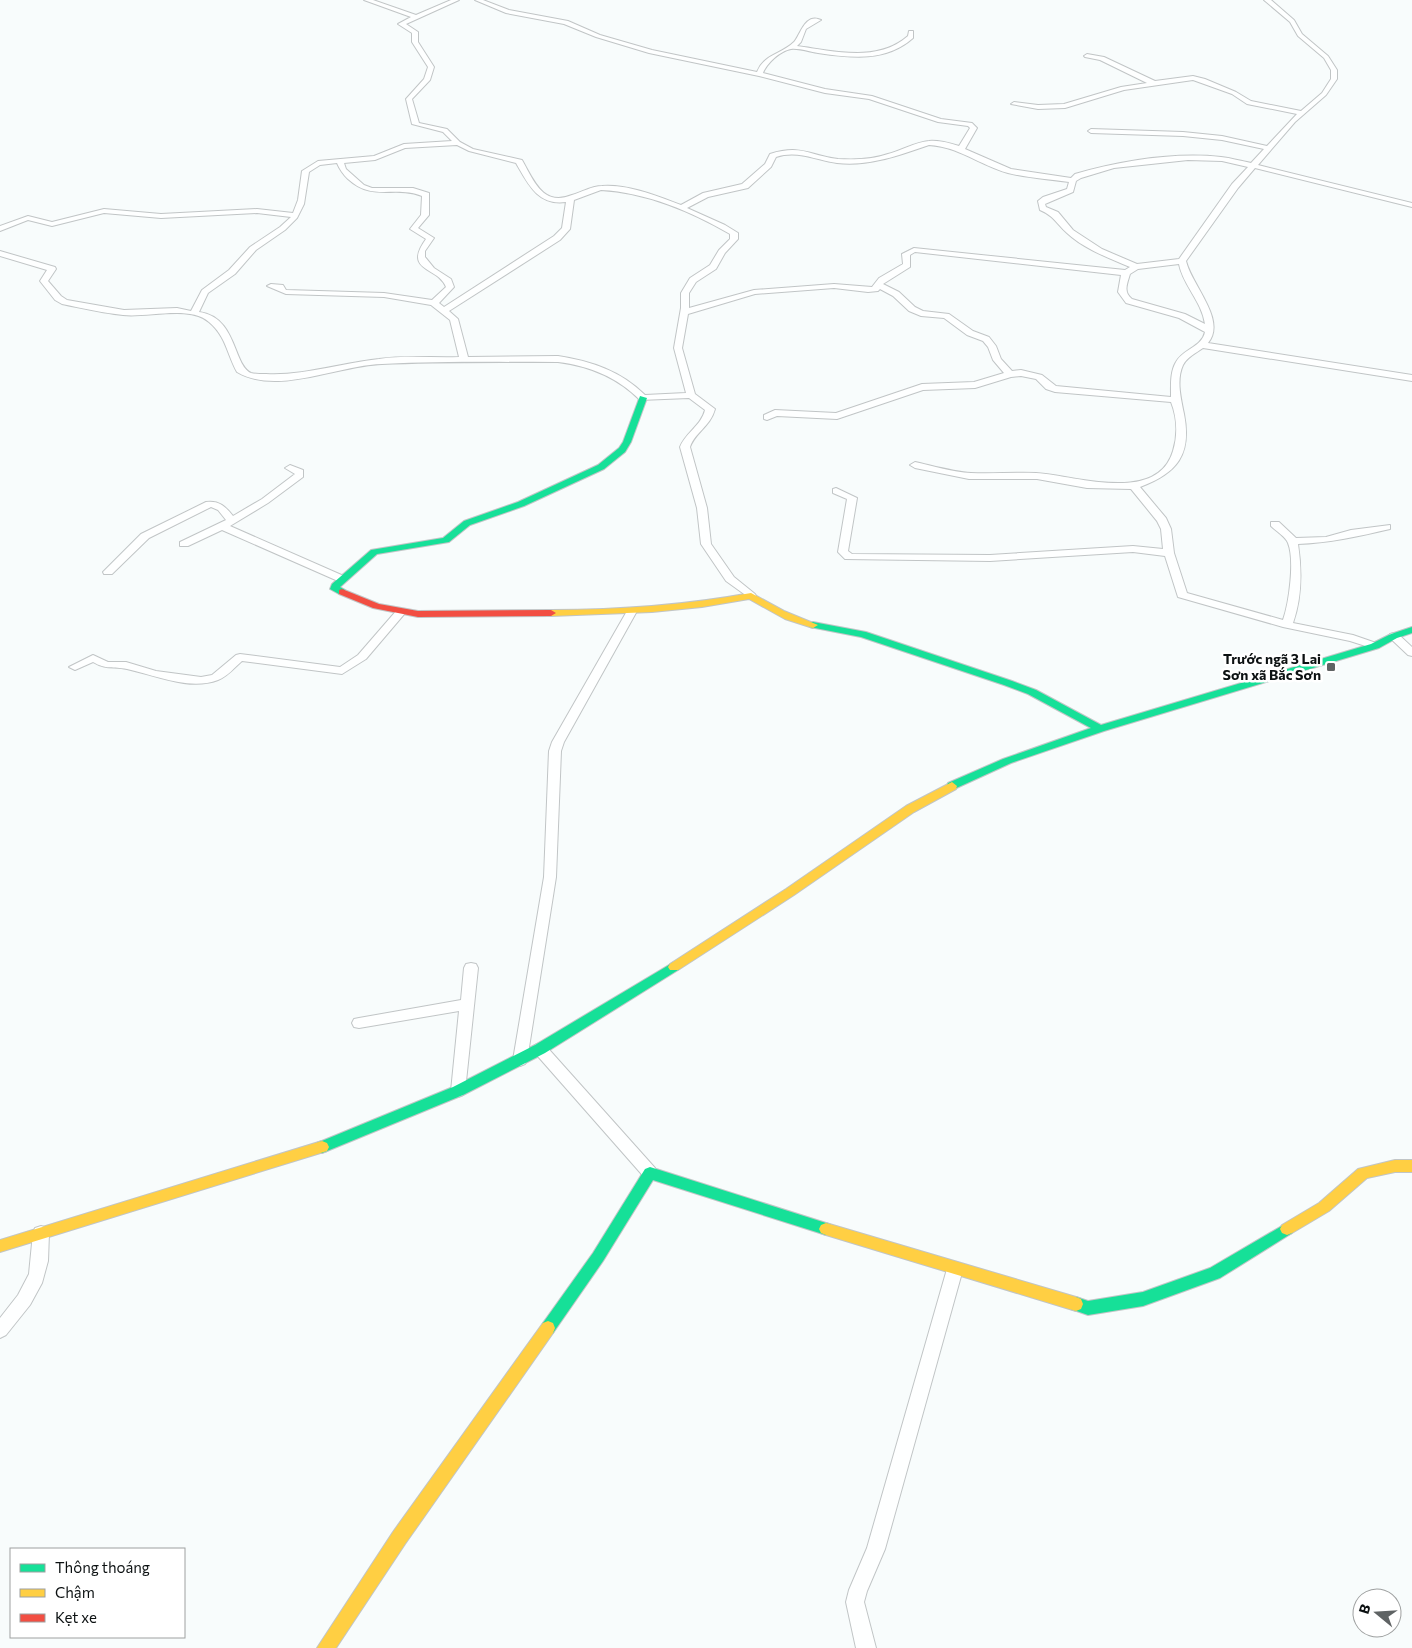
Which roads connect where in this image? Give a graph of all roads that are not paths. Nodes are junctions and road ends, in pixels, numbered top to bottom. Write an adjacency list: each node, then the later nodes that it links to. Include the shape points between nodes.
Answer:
1 (367, 0): 5 (street)
2 (456, 0): 5 (street)
3 (478, 0): 10 (street, via 508,12 566,22 598,36 651,52)
4 (1267, 0): 13 (street, via 1292,21 1300,35 1326,57 1334,70 1330,86)
5 (416, 17): 15 (street, via 402,25 415,32 415,42 432,69 427,80 409,99 414,123 445,130)
6 (818, 20): 8 (street, via 805,25 798,42)
7 (911, 32): 8 (street, via 911,37 902,45 872,56)
8 (791, 47): 10 (street, via 774,56)
9 (1086, 56): 11 (street, via 1102,58)
10 (759, 74): 17 (street, via 825,91 876,98 940,121 970,124 974,128)
11 (1153, 83): 12 (street, via 1123,88 1065,106); 13 (street, via 1199,79 1234,93 1249,103)
12 (1014, 104)
13 (1302, 113): 16 (street)
14 (1090, 131): 16 (street, via 1183,134)
15 (458, 143): 18 (street, via 404,146 375,158); 21 (street, via 471,150 519,162 541,194 556,200)
16 (1269, 148): 19 (street)
17 (960, 149): 20 (street, via 1009,171); 23 (street, via 928,142 896,155 867,160 832,160 804,152 782,153 773,156 745,186 706,195)
18 (340, 162): 24 (street, via 318,163 308,168); 32 (street, via 343,170 361,187 413,190 426,195 424,217 414,229 430,238 421,251 421,257 450,287)
19 (1253, 166): 20 (street, via 1222,159 1188,158 1113,166); 22 (street); 27 (street)
20 (1073, 180): 28 (street, via 1070,190 1046,199 1040,205 1054,214 1070,232 1099,251)
21 (570, 199): 23 (street, via 590,190 616,188); 33 (street, via 566,230 557,238)
22 (1412, 205)
23 (682, 208): 35 (street, via 730,230 735,236 713,267 693,280 684,293)
24 (295, 215): 25 (street, via 252,211 161,216 104,211 52,224 27,218); 34 (street, via 250,251 231,273 203,292)
25 (0, 229)
26 (0, 253): 34 (street, via 52,269 44,281 65,302 124,313)
27 (1182, 260): 28 (street); 36 (street, via 1205,311)
28 (1136, 267): 29 (street)
29 (1126, 273): 30 (street, via 914,250 906,254 907,265); 36 (street, via 1122,297 1189,319)
30 (879, 285): 35 (street, via 868,290 834,286 754,292); 39 (street, via 896,294 912,310 946,316 970,333 986,339 997,360)
31 (271, 286): 32 (street, via 286,292 390,295)
32 (434, 303): 33 (street)
33 (445, 310): 38 (street, via 456,323)
34 (194, 312): 38 (street, via 212,320 225,333 240,370 250,376 296,377 380,361)
35 (684, 312): 41 (street, via 678,348)
36 (1210, 331): 37 (street)
37 (1203, 345): 40 (street); 43 (street, via 1180,362)
38 (464, 360): 42 (street, via 572,361 620,378)
39 (1010, 374): 43 (street, via 1039,377 1055,389); 44 (street, via 975,385 922,387 838,416 782,413)
40 (1412, 378)
41 (690, 395): 42 (street); 58 (street, via 710,409 702,428 686,442 685,447 702,508 706,544 730,579)
42 (643, 398): 57 (street, via 627,442 601,467 521,504 467,522 446,540 374,552)
43 (1175, 400): 47 (street, via 1180,409 1181,438 1175,458 1167,470)
44 (766, 417)
45 (915, 465): 47 (street, via 969,476 1036,476 1077,484)
46 (290, 468): 49 (street, via 300,475)
47 (1134, 486): 55 (street, via 1162,520)
48 (836, 491): 55 (street, via 852,498 843,552 849,557 990,558 1132,549)
49 (232, 521): 51 (street); 56 (street, via 222,508 210,504 145,536)
50 (1275, 524): 53 (street)
51 (222, 526): 54 (street); 57 (street)
52 (1386, 527): 53 (street, via 1351,532 1328,540)
53 (1293, 541): 61 (street, via 1297,572 1292,612)
54 (184, 544)
55 (1169, 554): 61 (street, via 1182,595)
56 (108, 572)
57 (342, 579): 60 (street, via 335,589 376,606)
58 (750, 596): 59 (street); 67 (street, via 803,623 863,634 1032,692)
59 (632, 611): 60 (street, via 540,614); 72 (street, via 555,751 550,877)
60 (401, 612): 66 (street, via 362,656 342,671 240,657 216,677 201,682 154,674 126,665 106,665 93,658)
61 (1287, 625): 64 (street, via 1353,638)
62 (1412, 630): 63 (street)
63 (1394, 636): 64 (street); 65 (street)
64 (1375, 646): 67 (street)
65 (1412, 653)
66 (75, 667)
67 (1100, 729): 71 (street, via 1007,761 933,796 642,988)
68 (471, 968): 69 (street)
69 (468, 1004): 70 (street); 73 (street)
70 (359, 1023)
71 (540, 1049): 72 (street); 75 (street)
72 (520, 1060): 73 (street)
73 (458, 1091): 76 (street, via 331,1144)
74 (1412, 1166): 78 (street, via 1363,1173 1324,1207 1215,1273 1143,1299 1088,1308)
75 (650, 1173): 78 (street); 80 (street, via 598,1256 399,1538)
76 (41, 1233): 77 (street); 79 (street, via 36,1280)
77 (0, 1246)
78 (955, 1269): 81 (street, via 876,1549 855,1602)
79 (0, 1330)
80 (326, 1648)
81 (866, 1648)

